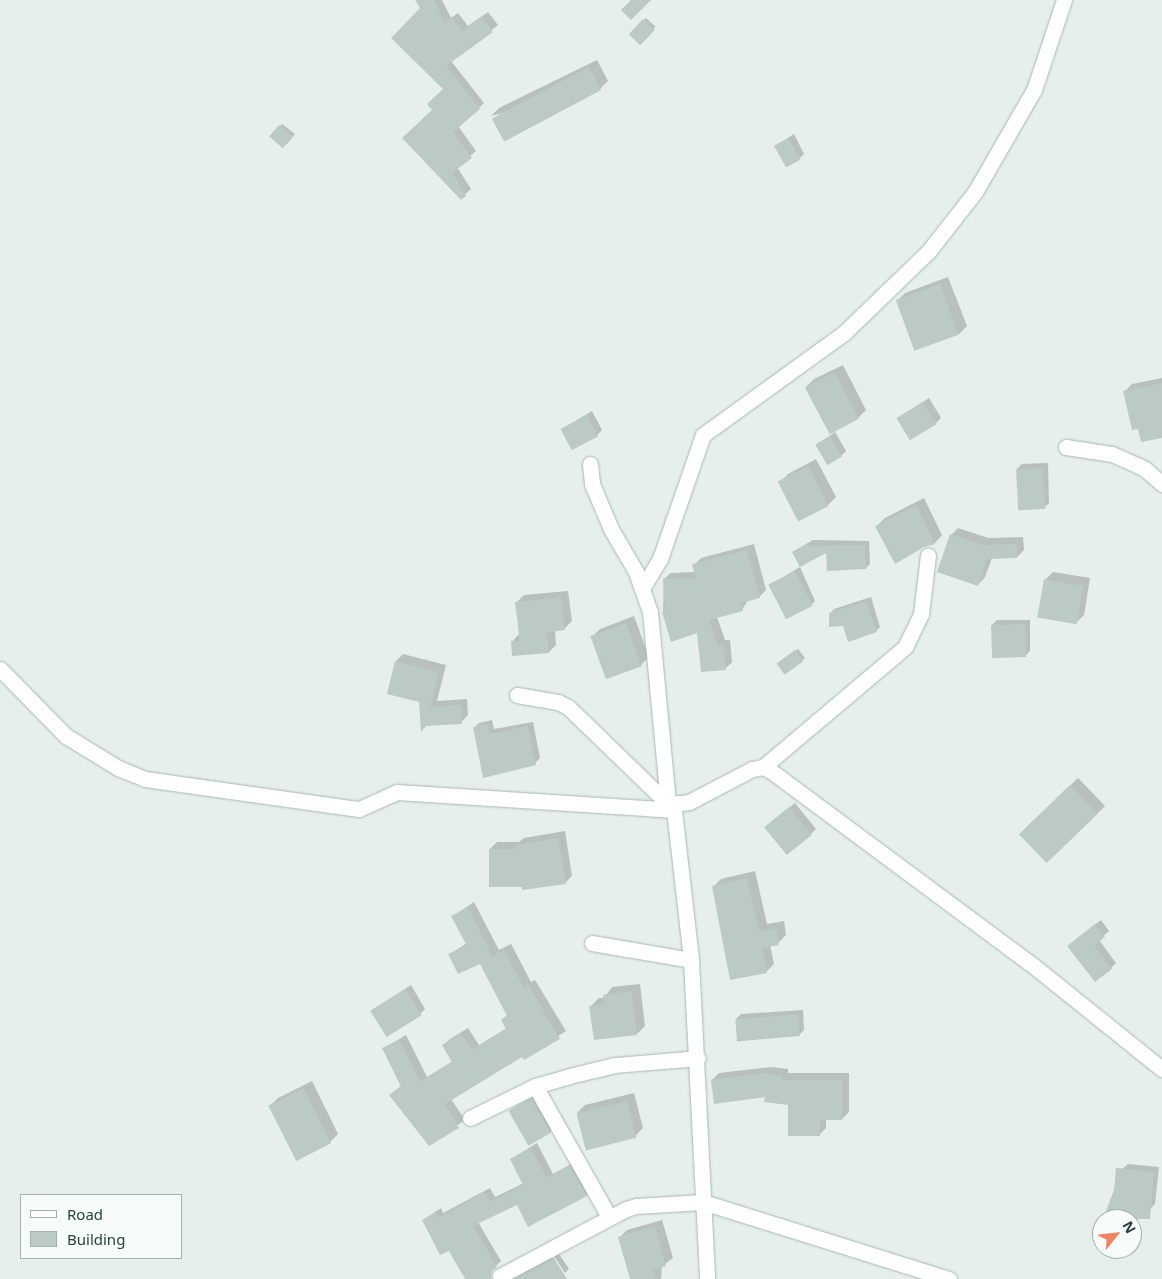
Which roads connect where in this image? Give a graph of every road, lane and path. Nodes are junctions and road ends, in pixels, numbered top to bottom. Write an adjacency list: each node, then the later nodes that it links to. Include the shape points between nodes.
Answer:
1 (1064, 0): 6 (street, via 1034,90 975,192 928,252 844,333 703,435 660,559)
2 (1066, 447): 4 (street, via 1112,454 1145,469)
3 (590, 464): 6 (street, via 592,484 611,529)
4 (1162, 484)
5 (928, 556): 9 (street, via 921,614 905,647)
6 (643, 587): 10 (street, via 650,612)
7 (0, 669): 10 (street, via 66,736 118,768 145,779 359,809 398,792)
8 (517, 695): 10 (street, via 558,702 568,707)
9 (763, 768): 10 (street, via 752,769 689,802); 14 (street, via 1035,966)
10 (671, 807): 12 (street)
11 (592, 943): 12 (street)
12 (692, 960): 13 (street)
13 (698, 1058): 15 (street, via 615,1065); 17 (street)
14 (1162, 1069)
15 (535, 1086): 16 (street); 18 (street)
16 (470, 1118)
17 (703, 1202): 18 (street, via 636,1206); 20 (street); 21 (street)
18 (609, 1217): 19 (street)
19 (500, 1276)
20 (708, 1279)
21 (949, 1279)

